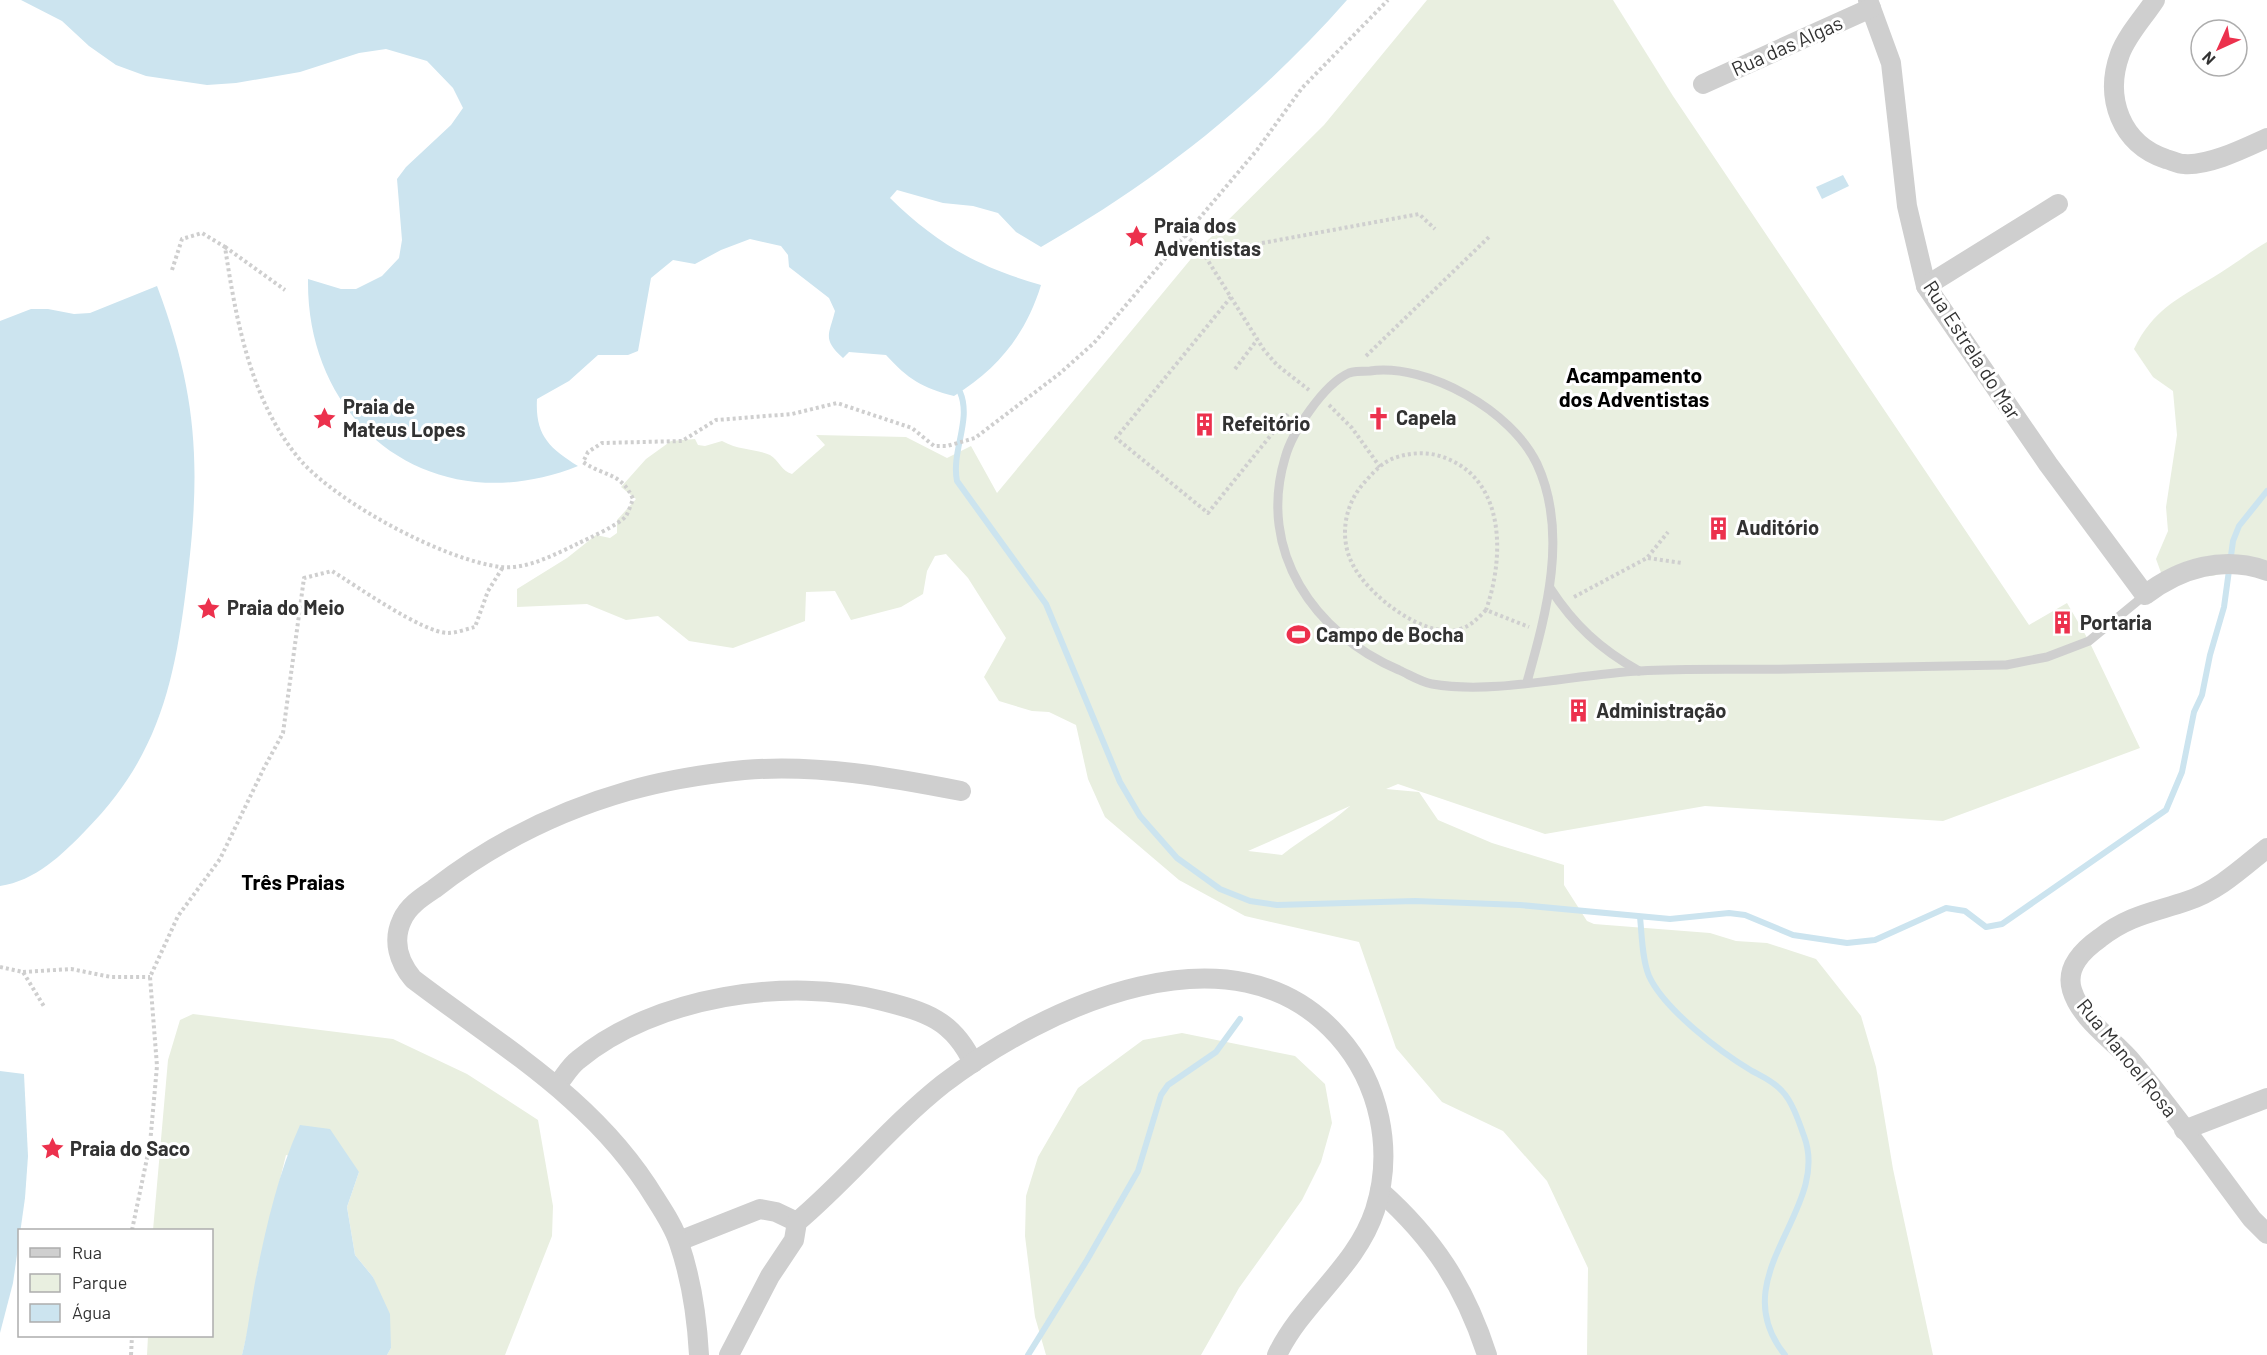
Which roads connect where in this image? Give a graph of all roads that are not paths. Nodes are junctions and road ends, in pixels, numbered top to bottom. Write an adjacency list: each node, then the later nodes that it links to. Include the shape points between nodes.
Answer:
1 (2155, 0): 4 (street, via 2120,52 2115,108 2121,123 2147,153 2184,164 2230,155)
2 (1869, 4): 3 (street, Rua das Algas); 6 (street, Rua Estrela do Mar, via 1892,63 1907,206)
3 (1703, 84)
4 (2267, 138)
5 (2058, 204): 6 (street)
6 (1926, 286): 9 (street, Rua Estrela do Mar, via 2048,464)
7 (2267, 571): 9 (street, via 2252,565 2220,563 2172,577)
8 (1550, 588): 10 (lane, via 1588,637); 11 (lane); 11 (lane, via 1548,501 1536,462 1508,427 1470,396 1427,376 1384,369 1349,374 1320,398 1299,426 1285,458 1278,500 1280,542 1294,578 1317,612 1365,652 1430,684 1475,687)
9 (2145, 595): 10 (lane, via 2089,641 2047,657 2006,665)
10 (1639, 671): 11 (lane)
11 (1527, 682)
12 (961, 790): 15 (street, via 869,773 828,770 706,774 591,803 518,835 450,876 414,904 402,919 397,942 401,962 413,979)
13 (2267, 848): 17 (street, Rua Manoel Rosa, via 2219,885 2188,901 2129,920 2101,936 2080,955 2071,971 2072,989 2084,1013 2131,1061)
14 (973, 1063): 15 (street, via 950,1029 916,1009 844,993 785,990 726,997 663,1014 577,1060); 18 (street, via 1068,1012 1138,988 1195,977 1227,978 1258,985 1315,1014 1346,1044 1358,1063 1381,1125); 19 (street, via 916,1106)
15 (557, 1084): 21 (street, via 634,1167)
16 (2267, 1098): 17 (street, Rua Manoel Rosa)
17 (2184, 1130): 20 (street, Rua Manoel Rosa)
18 (1380, 1191): 24 (street, via 1358,1246 1296,1321); 25 (street, via 1446,1262 1476,1322)
19 (797, 1222): 21 (street, via 760,1209); 23 (street, via 794,1240 770,1276)
20 (2267, 1234)
21 (679, 1241): 22 (street)
22 (699, 1355)
23 (729, 1355)
24 (1277, 1355)
25 (1487, 1355)

